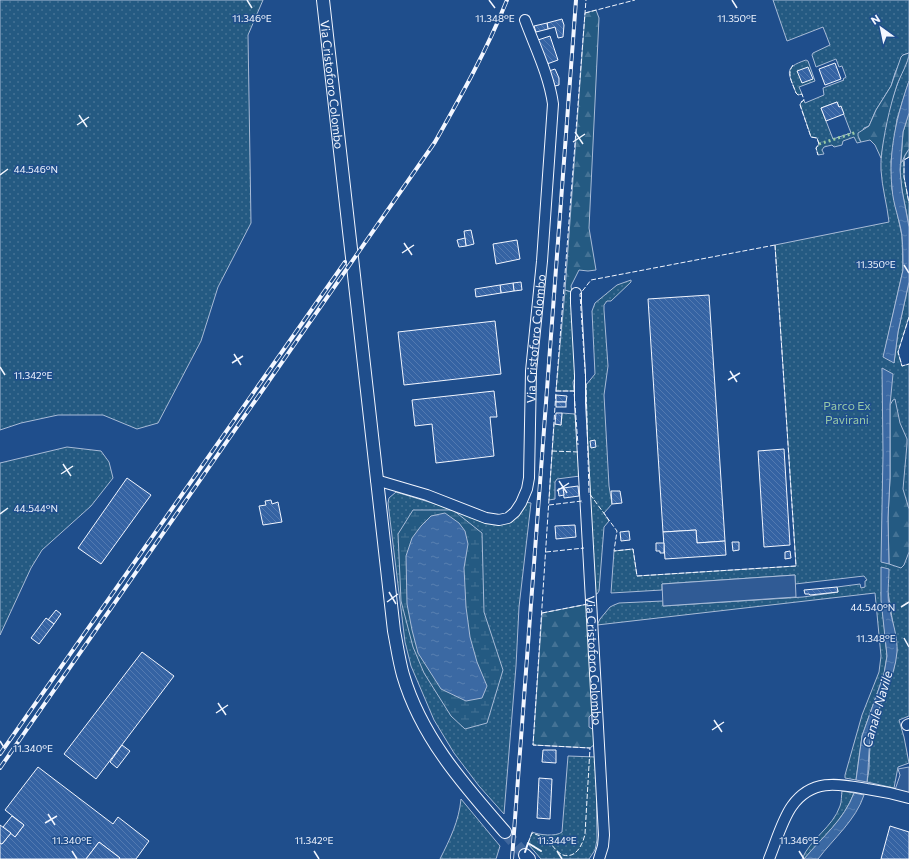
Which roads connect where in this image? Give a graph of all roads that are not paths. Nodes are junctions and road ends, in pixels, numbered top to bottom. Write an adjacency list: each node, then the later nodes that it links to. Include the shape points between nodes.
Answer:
1 (323, 0): 4 (main road, Via Cristoforo Colombo)
2 (525, 20): 4 (street, Via Cristoforo Colombo, via 545,74 552,104 542,261 531,371 529,472 526,489 515,512 508,518 499,520 486,518 427,495)
3 (576, 293): 7 (street, Via Cristoforo Colombo, via 604,835)
4 (376, 480): 6 (main road, Via Cristoforo Colombo, via 394,631 404,676 418,713 438,748 467,789)
5 (909, 798): 8 (street, via 844,785 817,786 797,800 788,813)
6 (505, 832)
7 (599, 859)
8 (769, 859)

